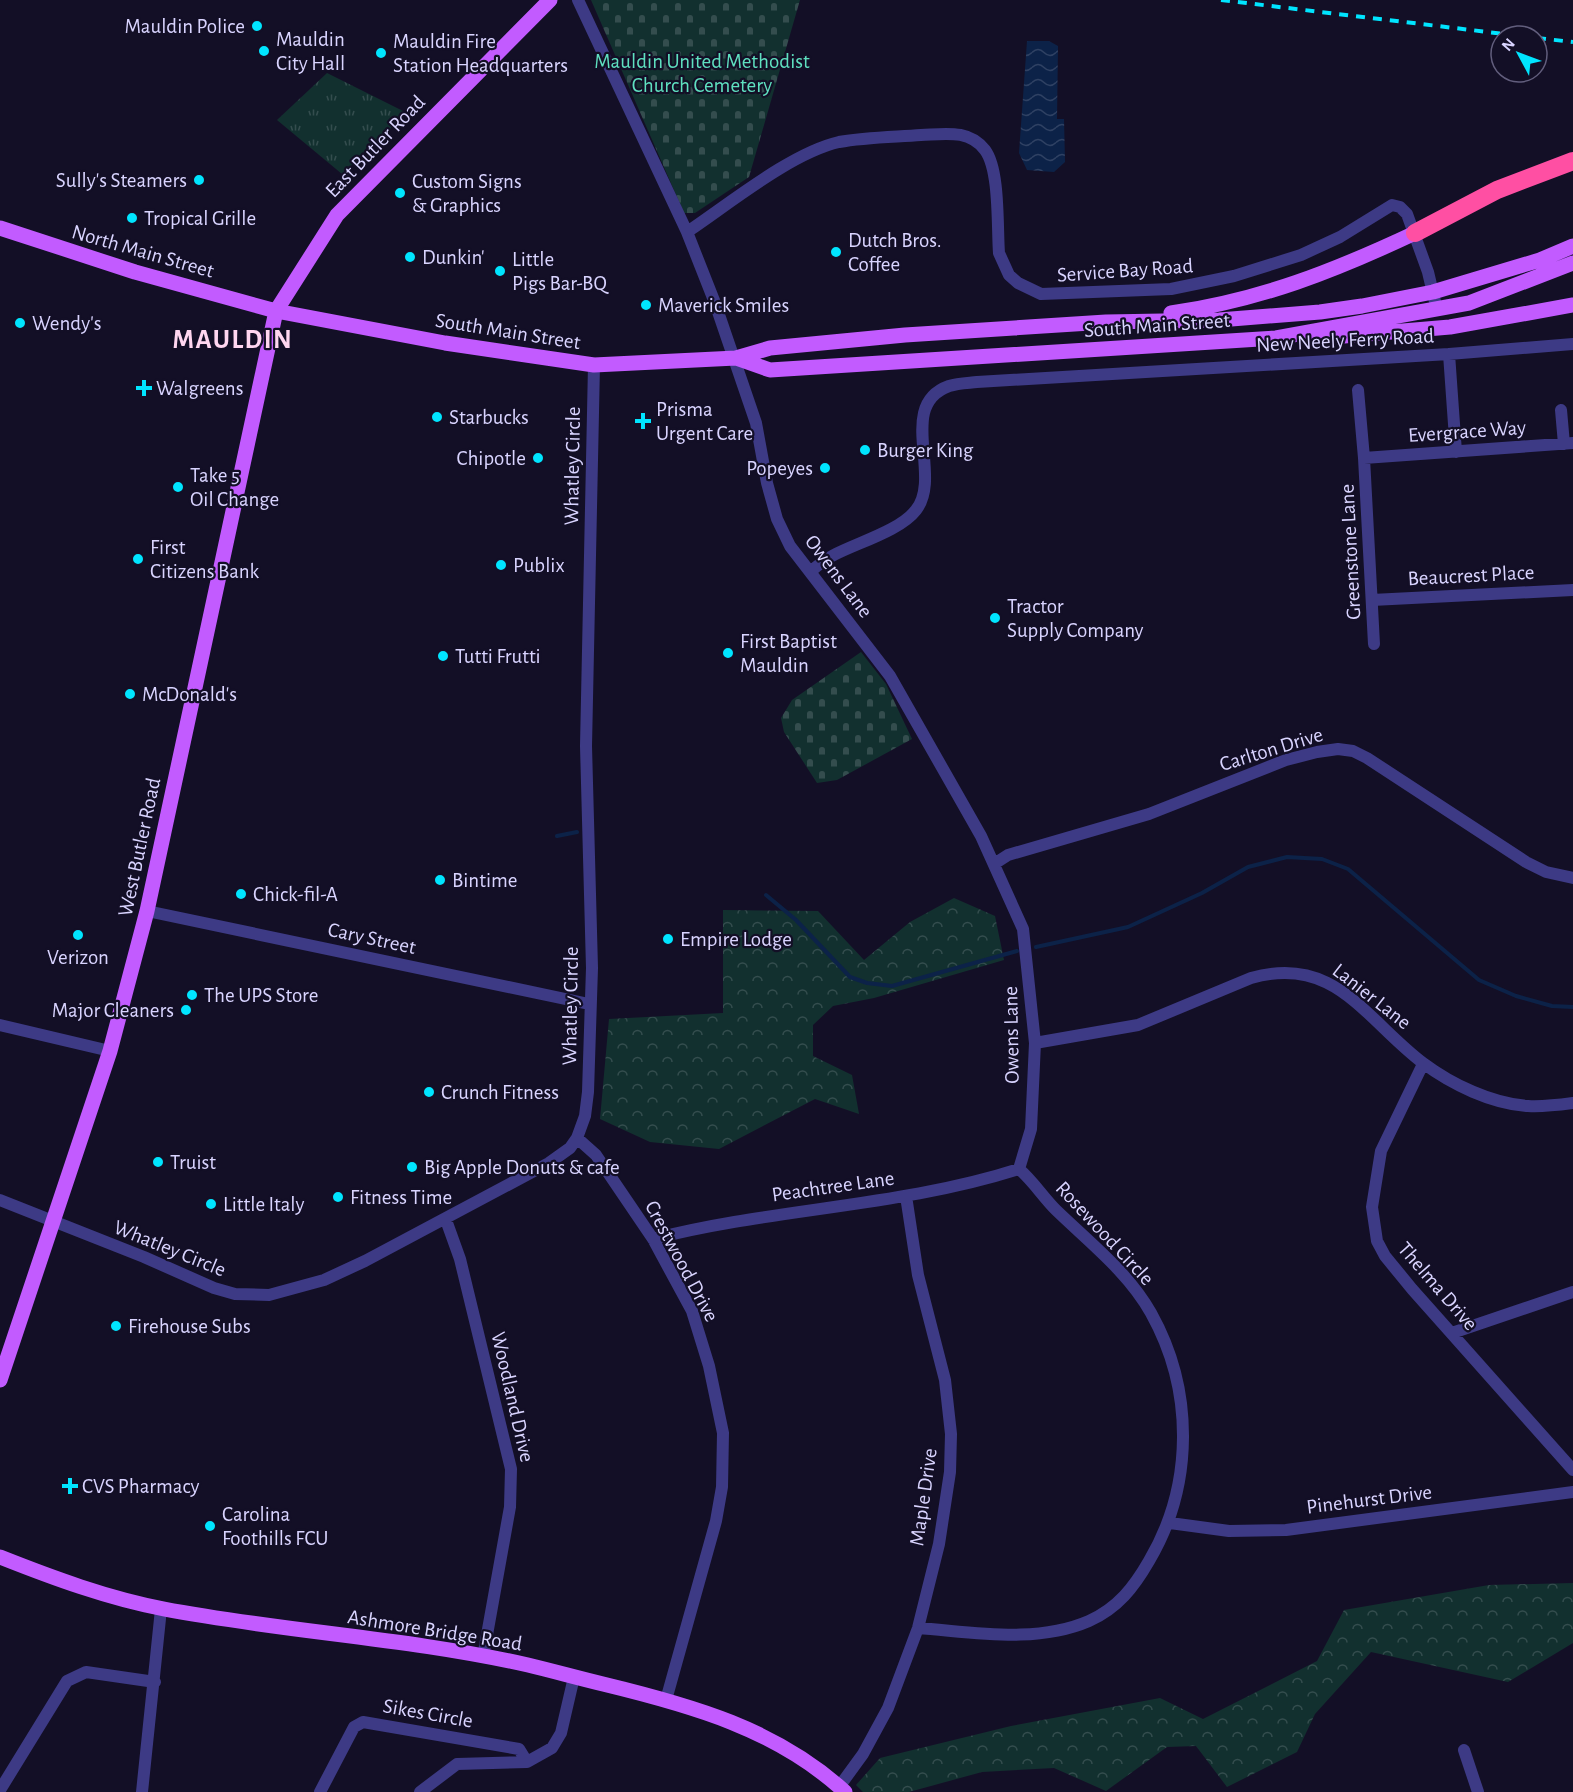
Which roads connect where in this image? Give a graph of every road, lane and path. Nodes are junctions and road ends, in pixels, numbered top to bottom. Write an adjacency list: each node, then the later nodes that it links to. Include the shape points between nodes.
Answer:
1 (550, 0): 12 (main road, East Butler Road, via 337,215)
2 (578, 0): 5 (street, Owens Lane)
3 (1573, 161): 6 (highway, via 1497,190)
4 (0, 228): 12 (main road, North Main Street, via 135,272)
5 (687, 232): 6 (street, Service Bay Road, via 792,163 824,147 853,140 951,133 977,142 988,156 1003,264 1018,283 1041,294 1141,292 1234,276 1321,247 1392,205 1407,214); 17 (street, Owens Lane)
6 (1415, 233): 9 (street, Service Bay Road); 13 (main road, via 1310,280 1269,293 1209,308)
7 (1573, 246): 9 (main road, South Main Street)
8 (1573, 263): 11 (main road, South Main Street, via 1504,291)
9 (1433, 292): 11 (street, Service Bay Road); 13 (main road, South Main Street, via 1320,312 1219,320)
10 (1573, 305): 14 (main road, via 1450,327 1326,339)
11 (1437, 310): 14 (main road, South Main Street)
12 (276, 311): 18 (main road, South Main Street, via 445,343); 30 (main road, West Butler Road)
13 (1106, 322): 17 (main road, South Main Street, via 770,348)
14 (1276, 338): 17 (main road, South Main Street, via 770,370)
15 (1573, 344): 16 (street, New Neely Ferry Road)
16 (1449, 354): 22 (street); 24 (street, New Neely Ferry Road, via 948,386 925,407 925,490 915,511 903,523 829,557)
17 (735, 358): 18 (main road, South Main Street); 24 (street, Owens Lane, via 756,423 777,519 790,546)
18 (594, 365): 31 (street, Whatley Circle, via 586,746 592,968)
19 (1358, 390): 23 (street, Greenstone Lane)
20 (1561, 410): 21 (street)
21 (1569, 443): 22 (street, Evergrace Way)
22 (1456, 452): 23 (street, Evergrace Way)
23 (1364, 458): 26 (street, Greenstone Lane)
24 (810, 572): 28 (street, Owens Lane, via 890,676)
25 (1573, 590): 26 (street, Beaucrest Place)
26 (1372, 600): 27 (street, Greenstone Lane)
27 (1374, 644)
28 (994, 864): 29 (street, Carlton Drive, via 1008,855 1149,814 1286,760 1338,749 1367,758 1535,866); 33 (street, Owens Lane, via 1023,929)
29 (1573, 878)
30 (147, 911): 31 (street, Cary Street); 34 (main road, West Butler Road)
31 (589, 1004): 37 (street, Whatley Circle, via 588,1092)
32 (0, 1025): 34 (street)
33 (1035, 1043): 35 (street, Lanier Lane, via 1138,1026 1251,978 1270,972 1296,972 1336,988); 38 (street, Owens Lane, via 1033,1114)
34 (110, 1051): 42 (main road, West Butler Road)
35 (1424, 1064): 36 (street, Lanier Lane, via 1505,1103); 45 (street, Thelma Drive, via 1381,1151 1373,1188 1372,1224 1385,1256)
36 (1573, 1103)
37 (577, 1138): 41 (street, Whatley Circle, via 549,1163); 43 (street, Crestwood Drive, via 596,1155)
38 (1019, 1169): 39 (street, Peachtree Lane, via 983,1181); 49 (street, Rosewood Circle, via 1129,1282 1160,1332 1175,1374 1183,1420 1183,1458)
39 (906, 1196): 43 (street, Peachtree Lane, via 703,1226); 52 (street, Maple Drive, via 918,1275 945,1380 951,1434 946,1510)
40 (0, 1200): 42 (street, Whatley Circle)
41 (446, 1220): 42 (street, Whatley Circle, via 324,1280 285,1293 256,1296 214,1288); 53 (street, Woodland Drive, via 460,1259 511,1469 510,1507)
42 (53, 1223): 46 (main road, West Butler Road)
43 (653, 1239): 56 (street, Crestwood Drive, via 701,1335 719,1410 724,1455 716,1521)
44 (1573, 1292): 45 (street)
45 (1452, 1333): 47 (street, Thelma Drive)
46 (0, 1380)
47 (1573, 1470)
48 (1573, 1492): 49 (street, Pinehurst Drive, via 1286,1530 1229,1531)
49 (1170, 1523): 52 (street, Rosewood Circle, via 1128,1593 1109,1610 1088,1621 1058,1631 1026,1635)
50 (0, 1557): 51 (main road, Ashmore Bridge Road, via 91,1591)
51 (161, 1609): 53 (main road, Ashmore Bridge Road); 55 (street)
52 (918, 1628): 61 (street, Maple Drive, via 888,1708)
53 (483, 1657): 54 (main road, Ashmore Bridge Road)
54 (574, 1677): 56 (main road, Ashmore Bridge Road); 58 (street, via 561,1733 552,1748)
55 (155, 1682): 60 (street, via 86,1672 75,1675 67,1681); 62 (street)
56 (666, 1700): 61 (main road, Ashmore Bridge Road, via 755,1732)
57 (1464, 1750): 66 (street)
58 (527, 1762): 59 (street, via 458,1764); 63 (street, Sikes Circle, via 519,1749 363,1722 354,1727)
59 (438, 1776): 64 (street); 65 (street)
60 (0, 1790)
61 (842, 1790)
62 (142, 1792)
63 (320, 1792)
64 (420, 1792)
65 (439, 1792)
66 (1478, 1792)

